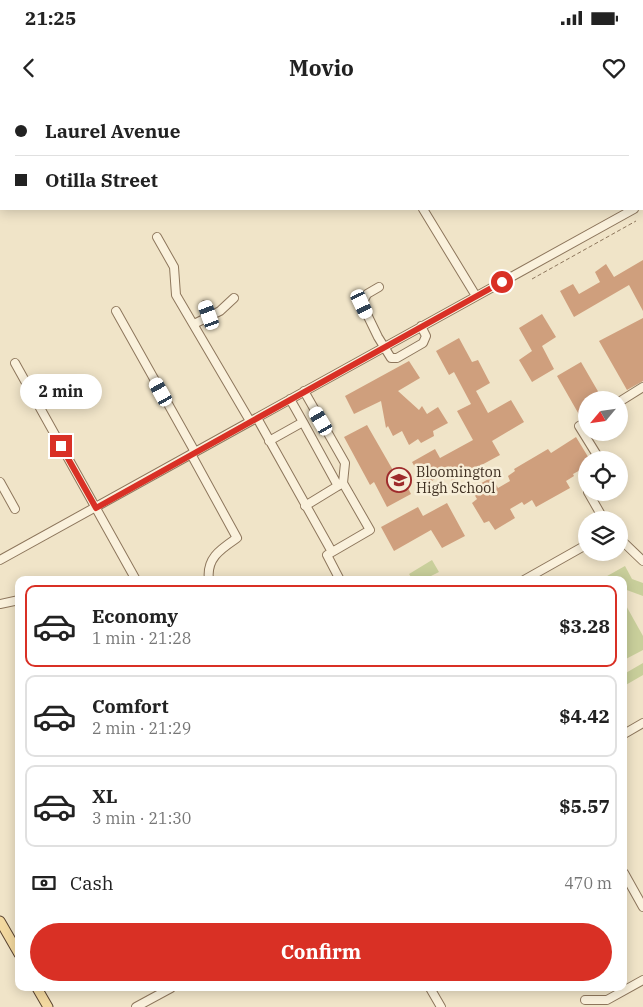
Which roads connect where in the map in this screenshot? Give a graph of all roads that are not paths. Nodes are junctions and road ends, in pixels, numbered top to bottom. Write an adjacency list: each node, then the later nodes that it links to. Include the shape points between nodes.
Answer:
1 (425, 210): 5 (street)
2 (632, 210): 5 (street)
3 (157, 237): 10 (street, via 174,267 176,295)
4 (379, 287): 12 (street, via 367,294 362,304)
5 (476, 296): 11 (street)
6 (234, 298): 9 (street)
7 (206, 305): 9 (street)
8 (116, 311): 21 (street)
9 (209, 315): 10 (street)
10 (194, 324): 18 (street)
11 (421, 326): 12 (street); 12 (street, via 426,336 423,343 397,358 391,358)
12 (384, 347): 15 (street)
13 (15, 363): 26 (street)
14 (643, 387): 16 (street)
15 (304, 391): 17 (street); 23 (street, via 346,463)
16 (628, 396)
17 (290, 399): 18 (street); 19 (street)
18 (253, 420): 20 (street); 21 (street)
19 (303, 422): 20 (street); 23 (street)
20 (269, 441): 24 (street)
21 (193, 453): 26 (street); 33 (street, via 237,538 210,562)
22 (0, 482): 25 (street)
23 (340, 484): 24 (street); 29 (street, via 370,530)
24 (305, 506): 29 (street)
25 (15, 508)
26 (96, 508): 30 (street); 32 (street)
27 (628, 547): 31 (street)
28 (578, 550): 35 (street)
29 (332, 552): 34 (street, via 327,555)
30 (0, 560)
31 (643, 561)
32 (134, 576)
33 (209, 576)
34 (338, 576)
35 (531, 576)
36 (15, 601): 37 (street)
37 (0, 604)
38 (643, 723): 39 (street)
39 (627, 732)
40 (627, 877): 41 (street)
41 (640, 895): 42 (street)
42 (643, 907)
43 (0, 922): 44 (main road)
44 (15, 947)
45 (643, 980): 46 (street)
46 (627, 989)
47 (39, 991): 52 (main road)
48 (165, 991): 53 (street)
49 (432, 991): 54 (street)
50 (623, 991): 51 (street, via 607,1000)
51 (585, 1000)
52 (48, 1007)
53 (136, 1007)
54 (441, 1007)

